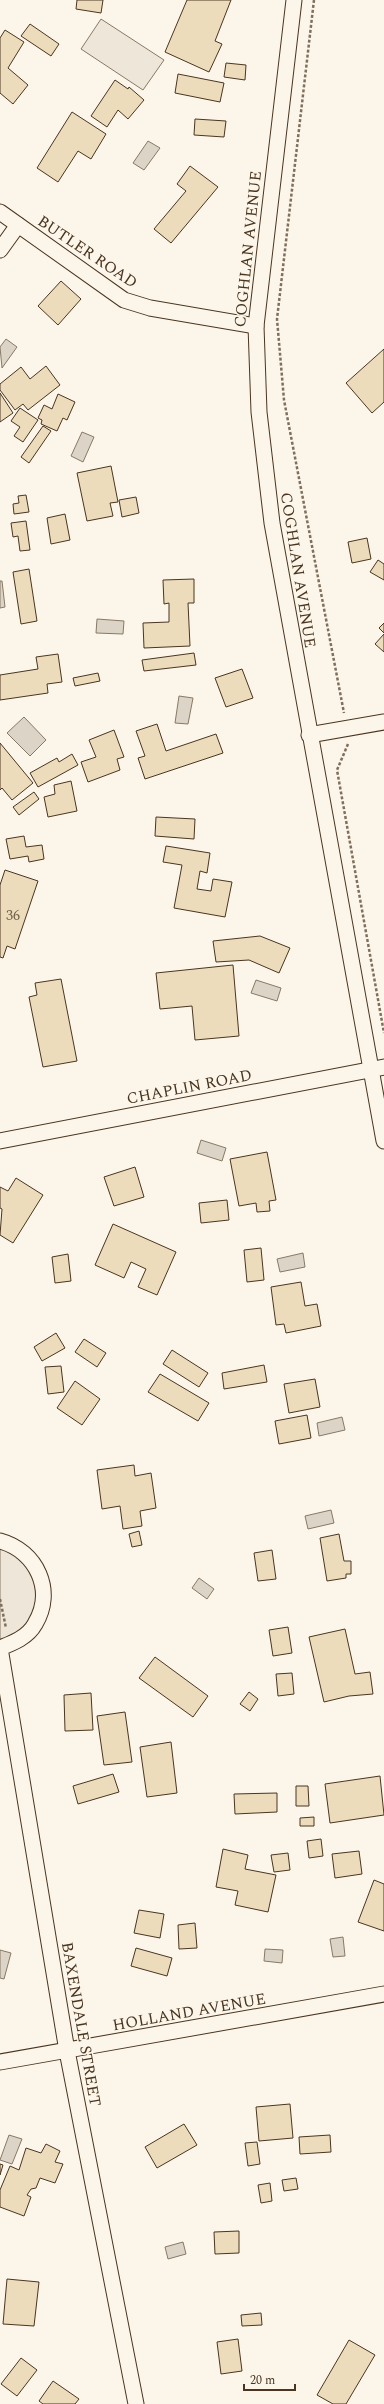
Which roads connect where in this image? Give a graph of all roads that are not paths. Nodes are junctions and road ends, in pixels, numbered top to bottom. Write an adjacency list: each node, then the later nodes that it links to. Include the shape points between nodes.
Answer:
1 (294, 0): 5 (street, COGHLAN AVENUE)
2 (0, 212): 3 (street, BUTLER ROAD)
3 (18, 225): 4 (street); 5 (street, BUTLER ROAD, via 124,300 150,308)
4 (0, 250)
5 (256, 326): 7 (street, COGHLAN AVENUE, via 259,412 272,523)
6 (384, 722): 7 (street)
7 (309, 734): 8 (street, COGHLAN AVENUE)
8 (378, 1068): 9 (street, CHAPLIN ROAD); 10 (street, COGHLAN AVENUE)
9 (0, 1141)
10 (384, 1141)
11 (0, 1541): 13 (street, BAXENDALE STREET, via 21,1550 35,1565 43,1585 43,1606 35,1625 20,1640 0,1648)
12 (384, 1994): 13 (street, HOLLAND AVENUE)
13 (67, 2051): 14 (street, HOLLAND AVENUE); 15 (street, BAXENDALE STREET)
14 (0, 2062)
15 (136, 2404)

